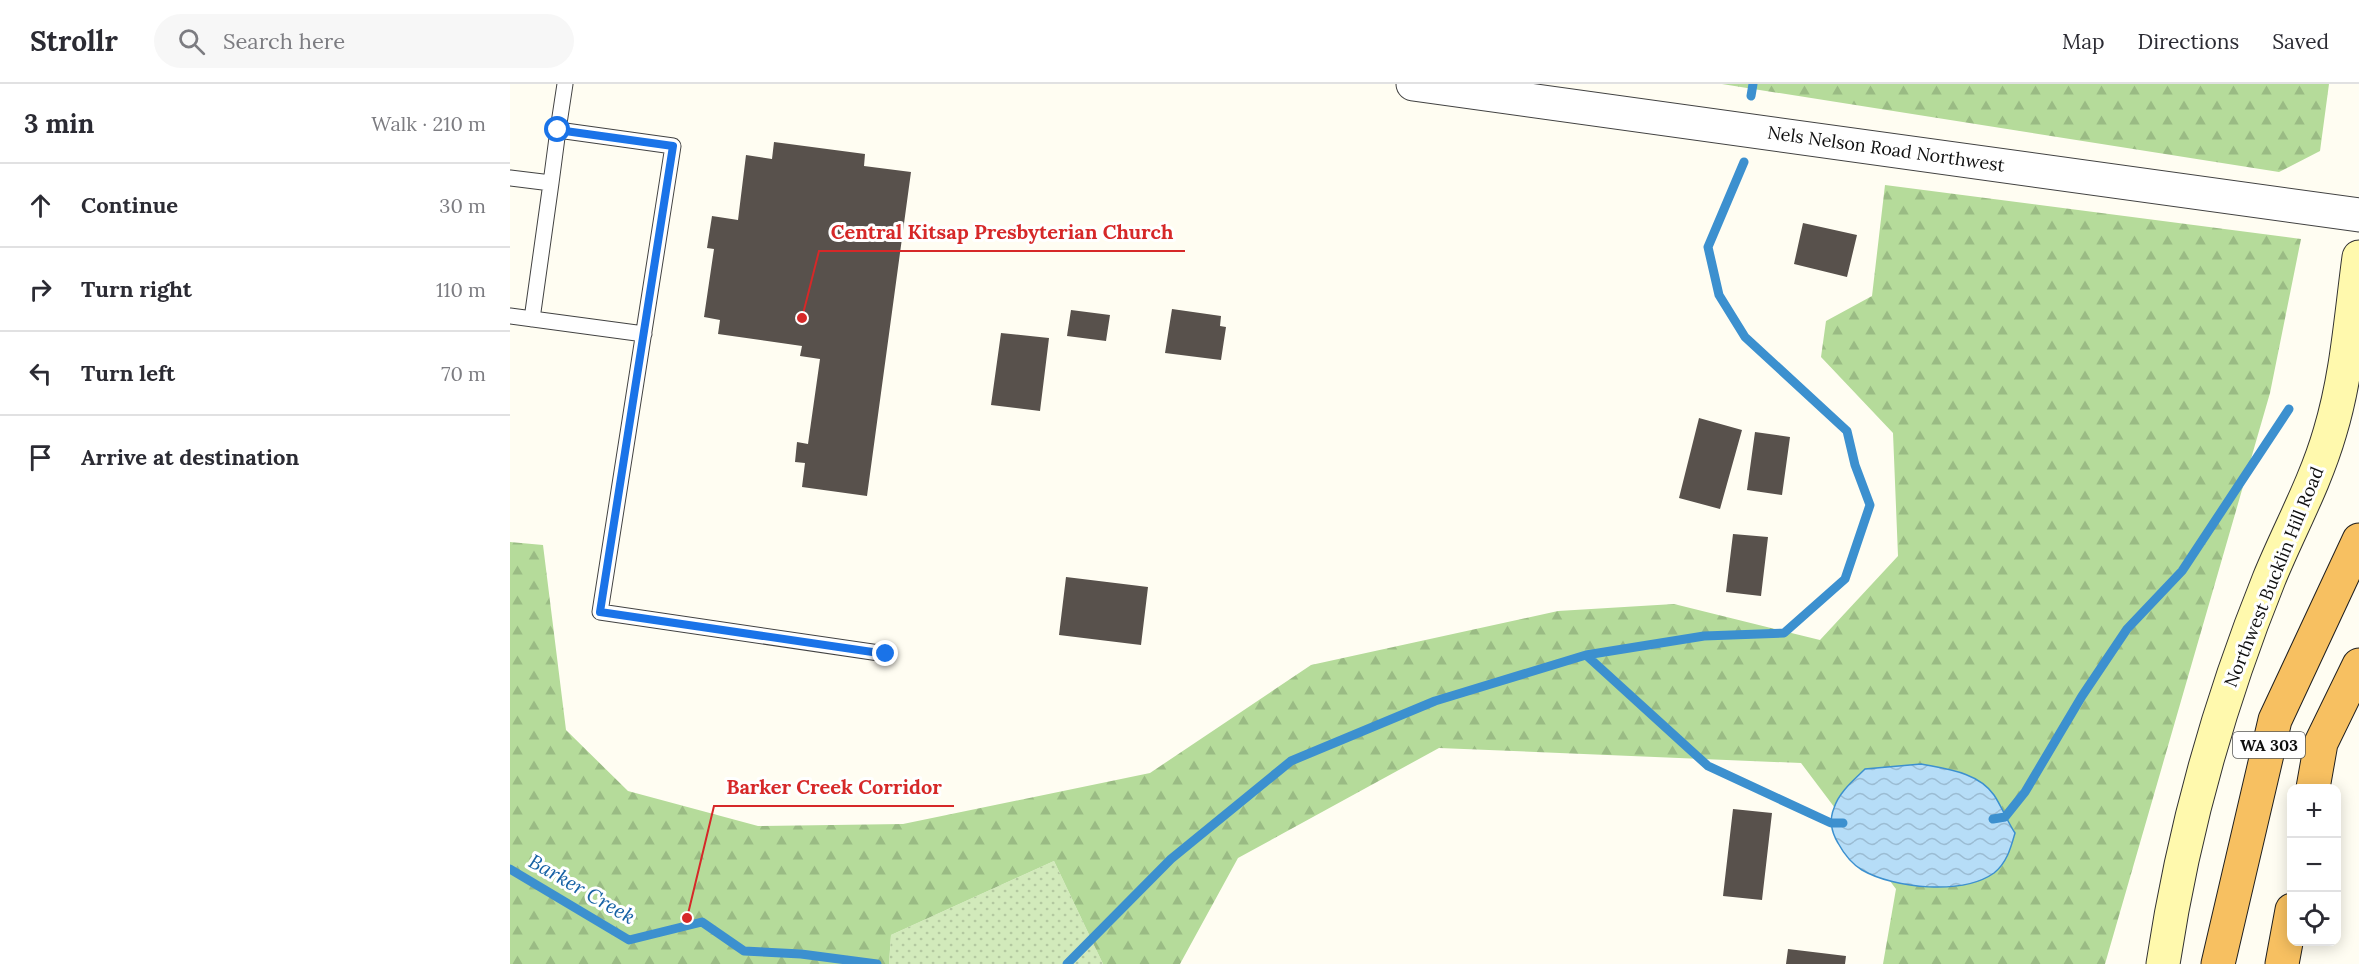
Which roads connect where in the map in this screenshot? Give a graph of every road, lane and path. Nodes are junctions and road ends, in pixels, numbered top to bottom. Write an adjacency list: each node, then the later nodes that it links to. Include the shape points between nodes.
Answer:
1 (565, 84): 3 (lane)
2 (1413, 84): 6 (street, Nels Nelson Road Northwest)
3 (558, 130): 5 (lane); 10 (lane, via 673,146)
4 (510, 178): 5 (lane)
5 (551, 183): 9 (lane)
6 (2359, 215)
7 (2359, 257): 16 (main road, Northwest Bucklin Hill Road, via 2343,375 2330,432 2319,469 2270,578 2228,688 2192,811)
8 (510, 316): 9 (lane)
9 (532, 319): 10 (lane)
10 (644, 334): 12 (lane, via 600,612)
11 (2359, 540): 17 (highway, WA 303, via 2275,720)
12 (886, 654)
13 (2359, 665): 14 (highway, WA 303, via 2321,743)
14 (2314, 784)
15 (2287, 937): 18 (highway)
16 (2163, 964)
17 (2218, 964)
18 (2282, 964)

